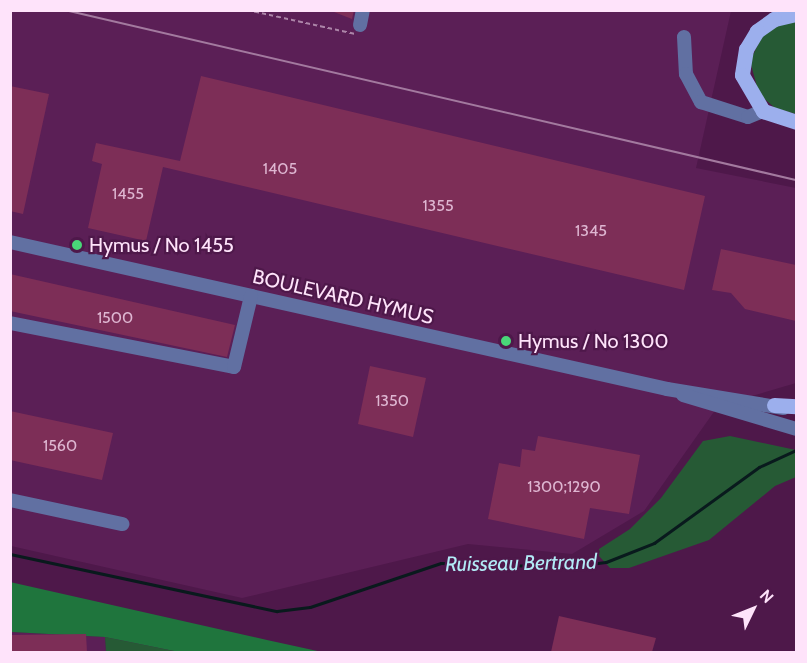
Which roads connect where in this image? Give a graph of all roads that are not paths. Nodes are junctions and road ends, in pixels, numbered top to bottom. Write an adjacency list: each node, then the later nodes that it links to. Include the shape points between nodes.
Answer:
1 (363, 10): 3 (street)
2 (796, 14): 5 (main road, via 765,24 746,49 745,86)
3 (360, 26)
4 (684, 37): 5 (street, via 686,74 701,102 748,117)
5 (764, 111): 6 (main road)
6 (796, 123)
7 (10, 243): 8 (street, BOULEVARD HYMUS)
8 (251, 296): 9 (street, via 234,367); 10 (street, BOULEVARD HYMUS)
9 (10, 323)
10 (667, 389): 11 (street, BOULEVARD HYMUS); 14 (street, BOULEVARD HYMUS)
11 (774, 405): 12 (main road); 13 (street, BOULEVARD HYMUS)
12 (796, 406)
13 (796, 411)
14 (796, 429)
15 (10, 500): 16 (street)
16 (122, 524)

